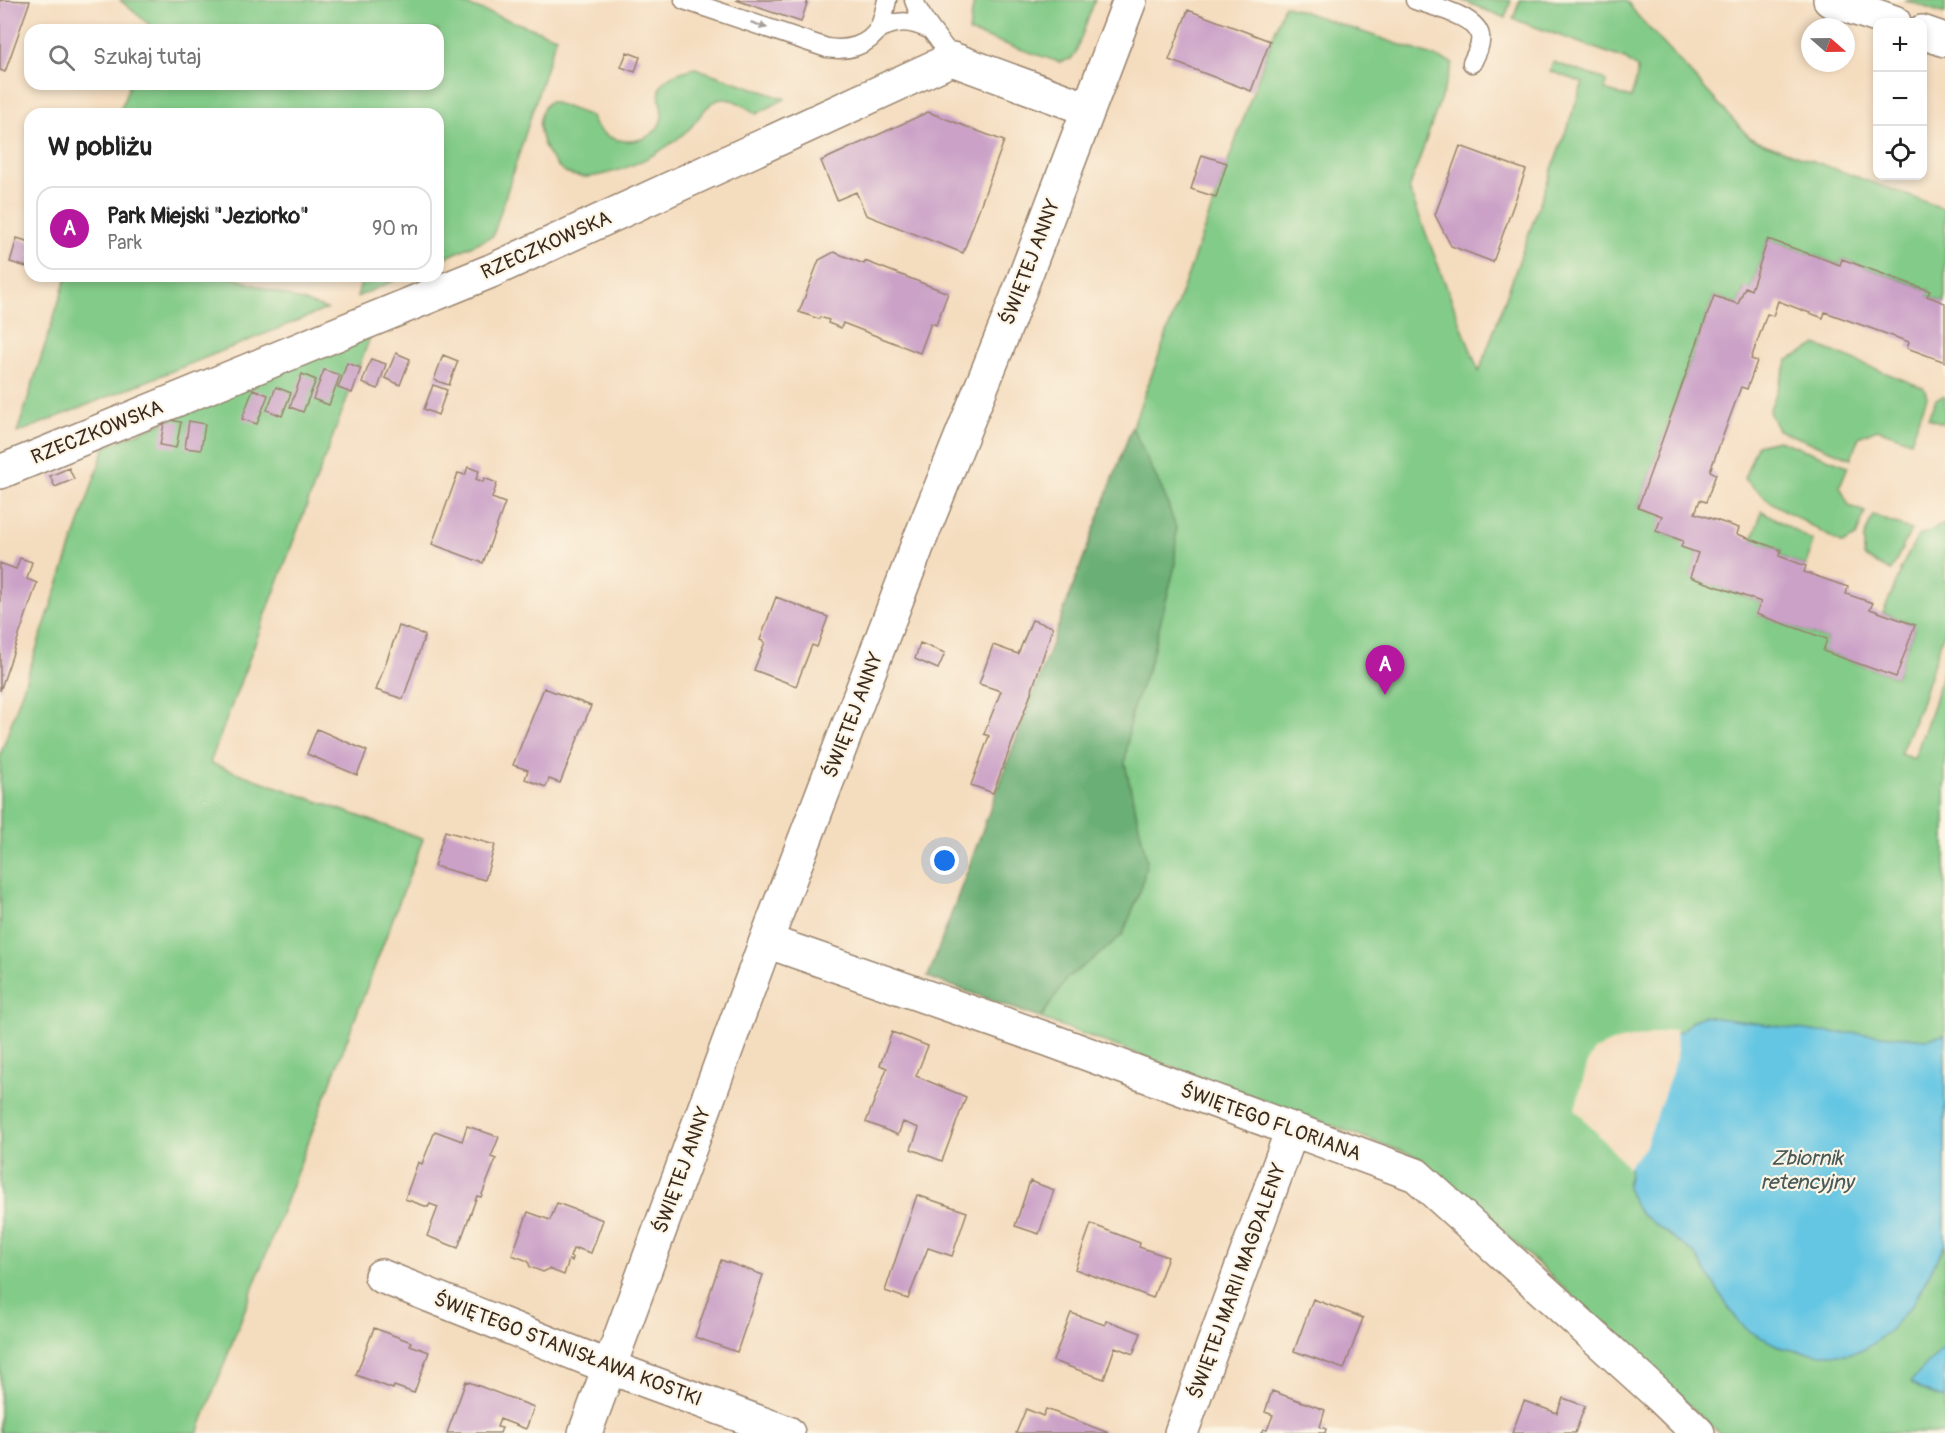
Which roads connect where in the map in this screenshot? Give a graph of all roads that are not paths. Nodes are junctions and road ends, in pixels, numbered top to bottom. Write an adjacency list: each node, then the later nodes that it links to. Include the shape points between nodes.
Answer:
1 (684, 0): 9 (lane, one-way to 9, via 827,48 855,48)
2 (887, 0): 9 (lane)
3 (914, 0): 8 (lane)
4 (1130, 0): 14 (street, ŚWIĘTEJ ANNY)
5 (1415, 0): 13 (lane, via 1468,19 1478,27 1481,38)
6 (1844, 2): 7 (street)
7 (1884, 18)
8 (929, 28): 9 (lane, via 912,21); 12 (lane)
9 (878, 29)
10 (1927, 33): 11 (street)
11 (1945, 40)
12 (952, 59): 14 (street); 15 (street, RZECZKOWSKA, via 491,271)
13 (1472, 63)
14 (1088, 109): 16 (street, ŚWIĘTEJ ANNY)
15 (0, 472)
16 (766, 941): 17 (street, ŚWIĘTEGO FLORIANA); 19 (street, ŚWIĘTEJ ANNY)
17 (1292, 1130): 22 (street, ŚWIĘTEJ MARII MAGDALENY); 23 (street, ŚWIĘTEGO FLORIANA, via 1416,1176)
18 (381, 1276): 19 (street, ŚWIĘTEGO STANISŁAWA KOSTKI)
19 (609, 1367): 20 (street, ŚWIĘTEJ ANNY); 21 (street, ŚWIĘTEGO STANISŁAWA KOSTKI)
20 (585, 1433)
21 (788, 1433)
22 (1181, 1433)
23 (1698, 1433)

